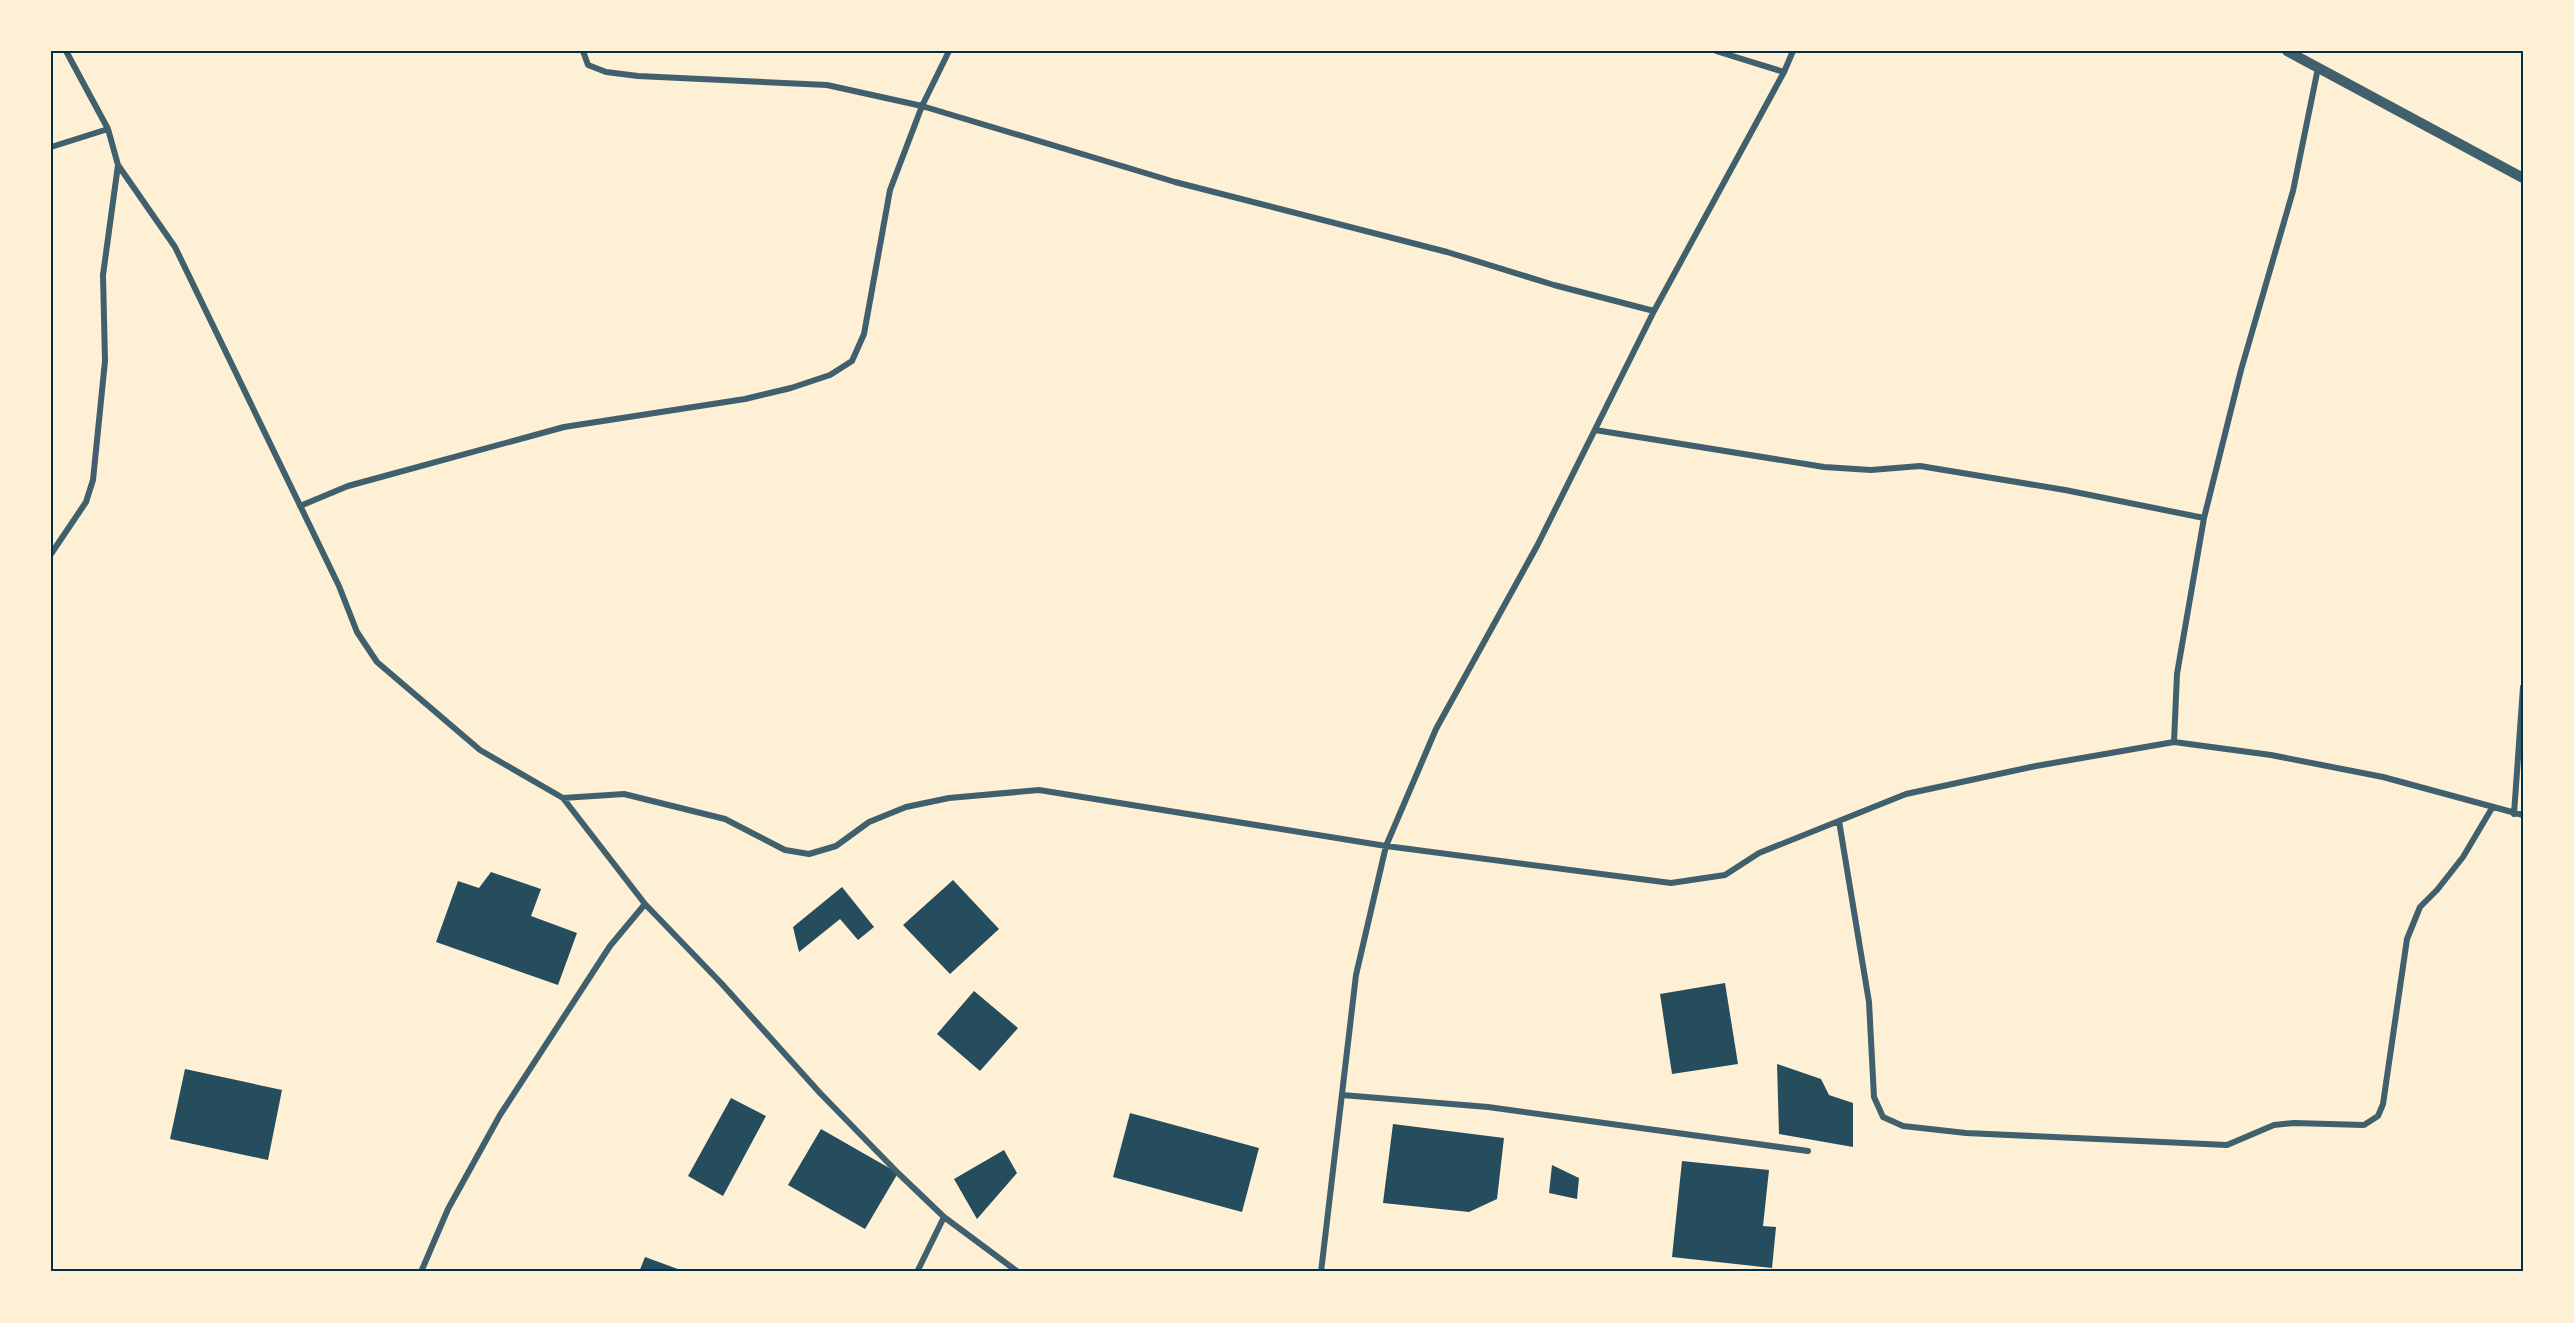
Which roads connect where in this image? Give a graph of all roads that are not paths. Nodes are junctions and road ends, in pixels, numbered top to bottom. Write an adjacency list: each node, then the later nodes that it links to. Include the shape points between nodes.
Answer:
1 (66, 51): 10 (street)
2 (583, 51): 9 (street, via 588,65 606,72 827,85)
3 (949, 51): 9 (street)
4 (1716, 51): 8 (street)
5 (1793, 51): 8 (street)
6 (2287, 51): 7 (street)
7 (2318, 68): 13 (street); 17 (street, via 2293,191 2241,370)
8 (1784, 72): 14 (street)
9 (922, 106): 14 (street, via 1175,182 1425,246); 16 (street, via 890,190 864,334 852,361 831,375 745,399 564,427 348,486)
10 (108, 129): 11 (street); 12 (street)
11 (51, 147)
12 (118, 165): 16 (street, via 175,247); 18 (street, via 104,275 105,362 93,480 86,502)
13 (2523, 178)
14 (1654, 311): 15 (street)
15 (1595, 430): 17 (street, via 1824,467 1871,470 1920,466); 26 (street, via 1537,546 1436,729)
16 (300, 506): 21 (street, via 357,632 377,662 480,750)
17 (2204, 518): 20 (street, via 2177,674)
18 (51, 555)
19 (2523, 687): 23 (street)
20 (2174, 742): 22 (street, via 2271,755 2383,777); 25 (street, via 1906,794)
21 (563, 798): 26 (street, via 624,794 725,819 785,850 808,854 836,846 868,822 906,807 949,798 1039,790); 27 (street)
22 (2492, 808): 23 (street); 25 (street, via 2463,857 2420,907 2407,939 2378,1116 2364,1125 2274,1125 2227,1145 1966,1133 1903,1126 1883,1117 1874,1097 1869,1002)
23 (2514, 814): 24 (street)
24 (2523, 815)
25 (1839, 820): 26 (street, via 1759,853 1725,874 1671,883)
26 (1386, 846): 28 (street, via 1356,975)
27 (645, 904): 30 (street, via 820,1093); 31 (street, via 610,946 500,1115 448,1209)
28 (1342, 1095): 29 (street, via 1488,1107); 34 (street)
29 (1808, 1151)
30 (944, 1216): 32 (street); 33 (street)
31 (421, 1272)
32 (917, 1272)
33 (1018, 1272)
34 (1321, 1272)

